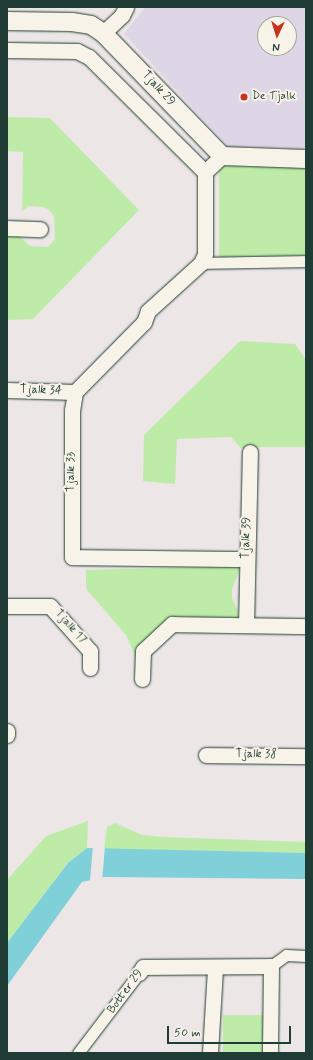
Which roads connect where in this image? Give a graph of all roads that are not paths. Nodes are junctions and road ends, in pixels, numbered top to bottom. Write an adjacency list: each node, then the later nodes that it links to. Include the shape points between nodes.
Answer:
1 (126, 7): 3 (street, via 122,15)
2 (7, 21): 3 (street, Tjalk 29, via 72,22 91,25)
3 (103, 32): 5 (street, Tjalk 29)
4 (7, 50): 7 (street, via 77,51 89,57)
5 (222, 156): 6 (street); 7 (street)
6 (306, 159)
7 (205, 172): 11 (street, via 205,254)
8 (7, 228): 9 (street)
9 (40, 229)
10 (306, 261): 11 (street)
11 (201, 263): 13 (street, via 148,311 144,322)
12 (7, 390): 13 (street, Tjalk 34)
13 (75, 392): 15 (street, Tjalk 33, via 72,410 72,558)
14 (250, 452): 15 (street, Tjalk 39)
15 (247, 559): 17 (street, Tjalk 39)
16 (7, 606): 19 (street, Tjalk 17, via 50,606 90,651)
17 (246, 625): 18 (street); 20 (street, via 172,624 143,651)
18 (306, 626)
19 (90, 668)
20 (142, 679)
21 (7, 731): 22 (street)
22 (7, 735)
23 (206, 755): 24 (street, Tjalk 38)
24 (306, 756)
25 (306, 956): 26 (street, via 286,955)
26 (271, 966): 27 (street, Botter 29); 31 (street)
27 (215, 968): 28 (street, Botter 29, via 143,967); 30 (street)
28 (139, 973): 29 (street, Botter 29)
29 (78, 1053)
30 (210, 1053)
31 (270, 1053)

